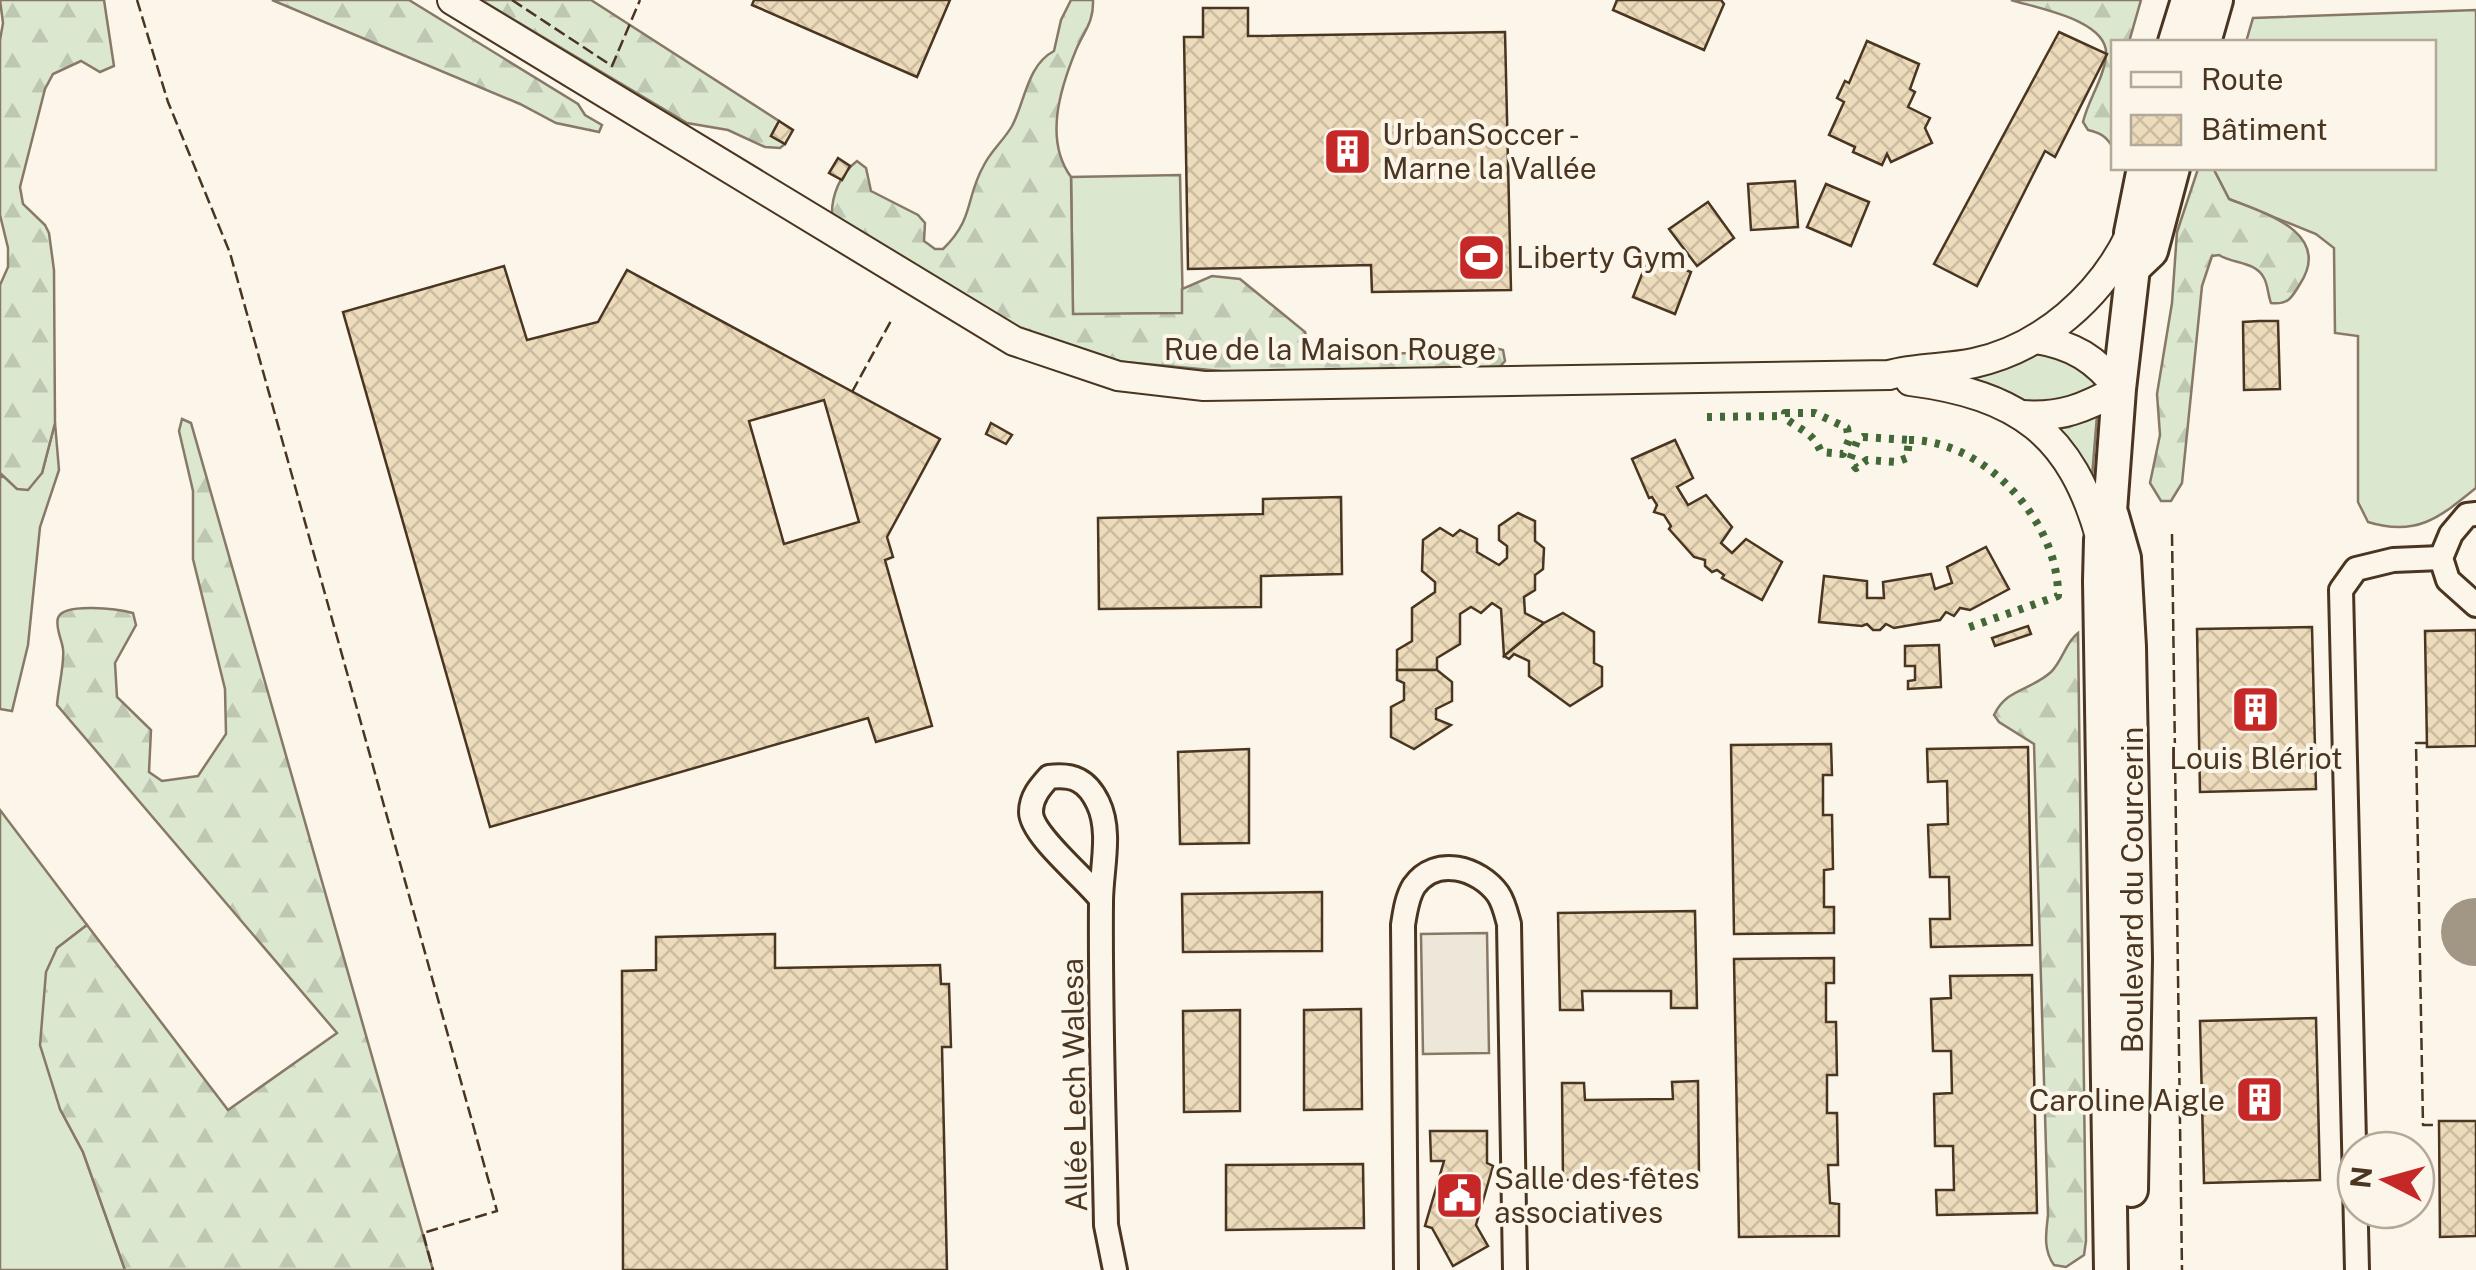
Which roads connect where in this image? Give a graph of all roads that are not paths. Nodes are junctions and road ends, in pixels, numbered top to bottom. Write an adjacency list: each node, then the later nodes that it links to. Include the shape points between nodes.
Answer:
1 (452, 0): 11 (street, Rue de la Maison Rouge, via 984,325 1118,376 1204,386)
2 (2188, 0): 4 (main road)
3 (2216, 0): 5 (main road)
4 (2176, 40)
5 (2205, 40)
6 (2144, 170): 8 (main road, Boulevard du Courcerin)
7 (2172, 170): 9 (main road, Boulevard du Courcerin, via 2151,251)
8 (2132, 234): 9 (main road, Boulevard du Courcerin); 10 (street, via 2098,285)
9 (2134, 268): 12 (main road, Boulevard du Courcerin)
10 (2036, 339): 11 (street, via 1978,362); 12 (street, via 2078,350)
11 (1889, 375): 13 (street, via 1976,392)
12 (2119, 389): 13 (street, via 2068,414); 15 (main road, Boulevard du Courcerin)
13 (2021, 414): 15 (street, via 2045,435)
14 (2476, 514): 16 (street, via 2466,515 2450,534)
15 (2106, 526): 22 (main road, Boulevard du Courcerin); 23 (main road, Boulevard du Courcerin, via 2124,558 2129,647)
16 (2441, 558): 17 (street, via 2448,580); 24 (street, via 2356,569 2341,590)
17 (2476, 605)
18 (1101, 899): 18 (street, Allée Lech Walesa, via 1100,806 1086,783 1049,776 1036,791 1036,828); 19 (street, Allée Lech Walesa, via 1106,1226)
19 (1115, 1270)
20 (1406, 1270): 21 (street, via 1403,925 1415,884 1444,867 1462,868 1495,890 1508,924)
21 (1515, 1270)
22 (2111, 1270)
23 (2132, 1270)
24 (2357, 1270)

